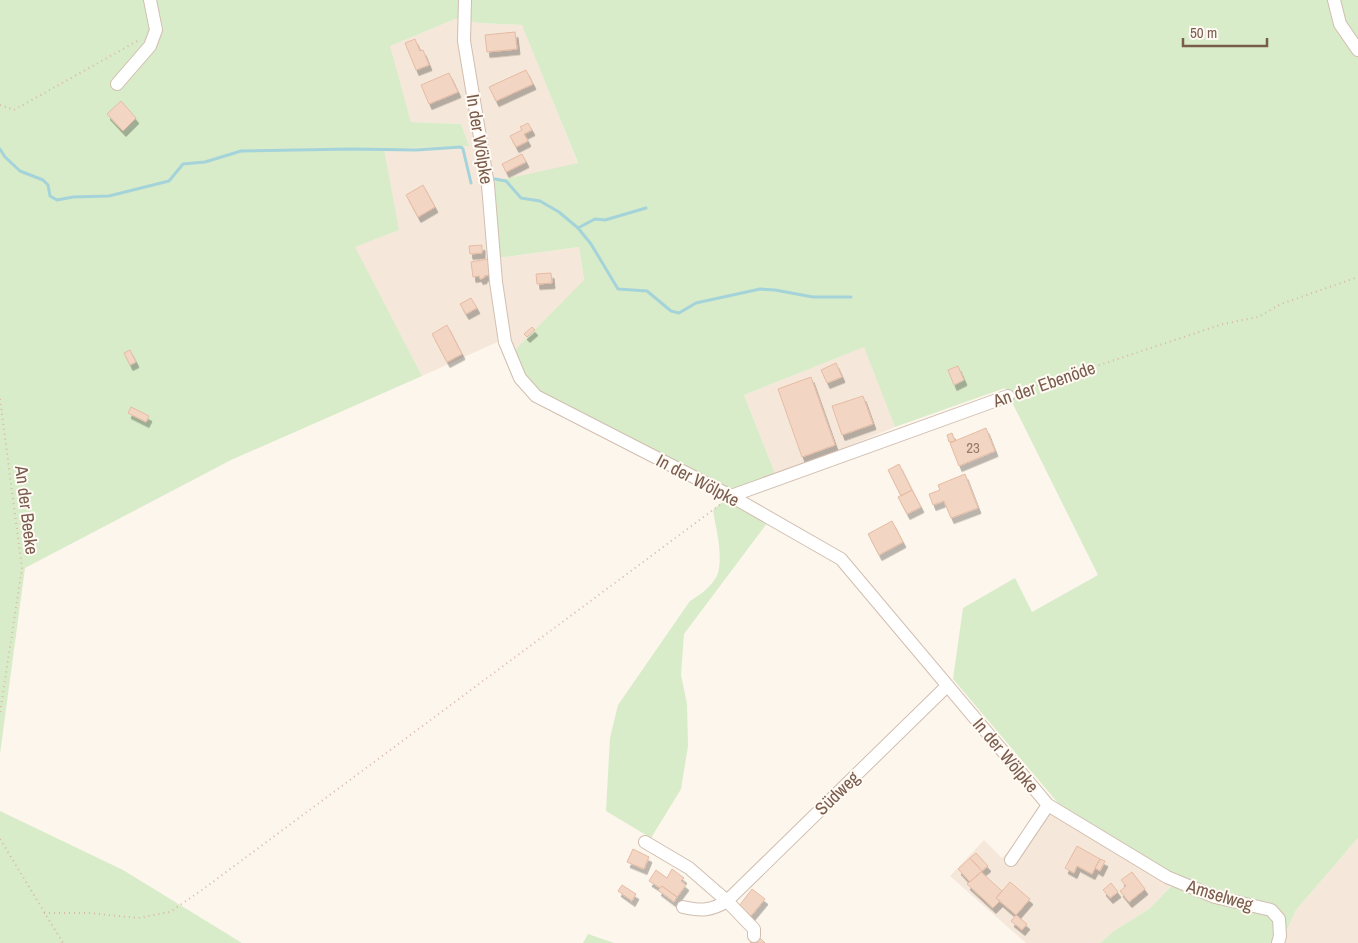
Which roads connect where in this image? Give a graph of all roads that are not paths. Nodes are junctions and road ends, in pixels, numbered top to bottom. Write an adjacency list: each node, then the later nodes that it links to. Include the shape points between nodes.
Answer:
1 (150, 0): 5 (street, via 156,30)
2 (465, 0): 7 (street, In der Wölpke, via 464,41 488,185 496,282 505,342 520,378 536,396)
3 (1334, 0): 4 (street, via 1340,24)
4 (1358, 50)
5 (117, 84)
6 (1008, 396): 7 (street, An der Ebenöde)
7 (731, 496): 8 (street, In der Wölpke, via 841,559)
8 (947, 686): 9 (street, In der Wölpke); 13 (street, Südweg)
9 (1048, 805): 11 (street); 12 (street, In der Wölpke)
10 (646, 842): 13 (street, via 689,868)
11 (1011, 860)
12 (1139, 860): 16 (street, Amselweg, via 1168,877 1215,897 1271,910 1279,919)
13 (727, 901): 14 (street, via 716,908 699,910); 15 (street, via 754,929)
14 (683, 907)
15 (754, 936)
16 (1278, 943)

